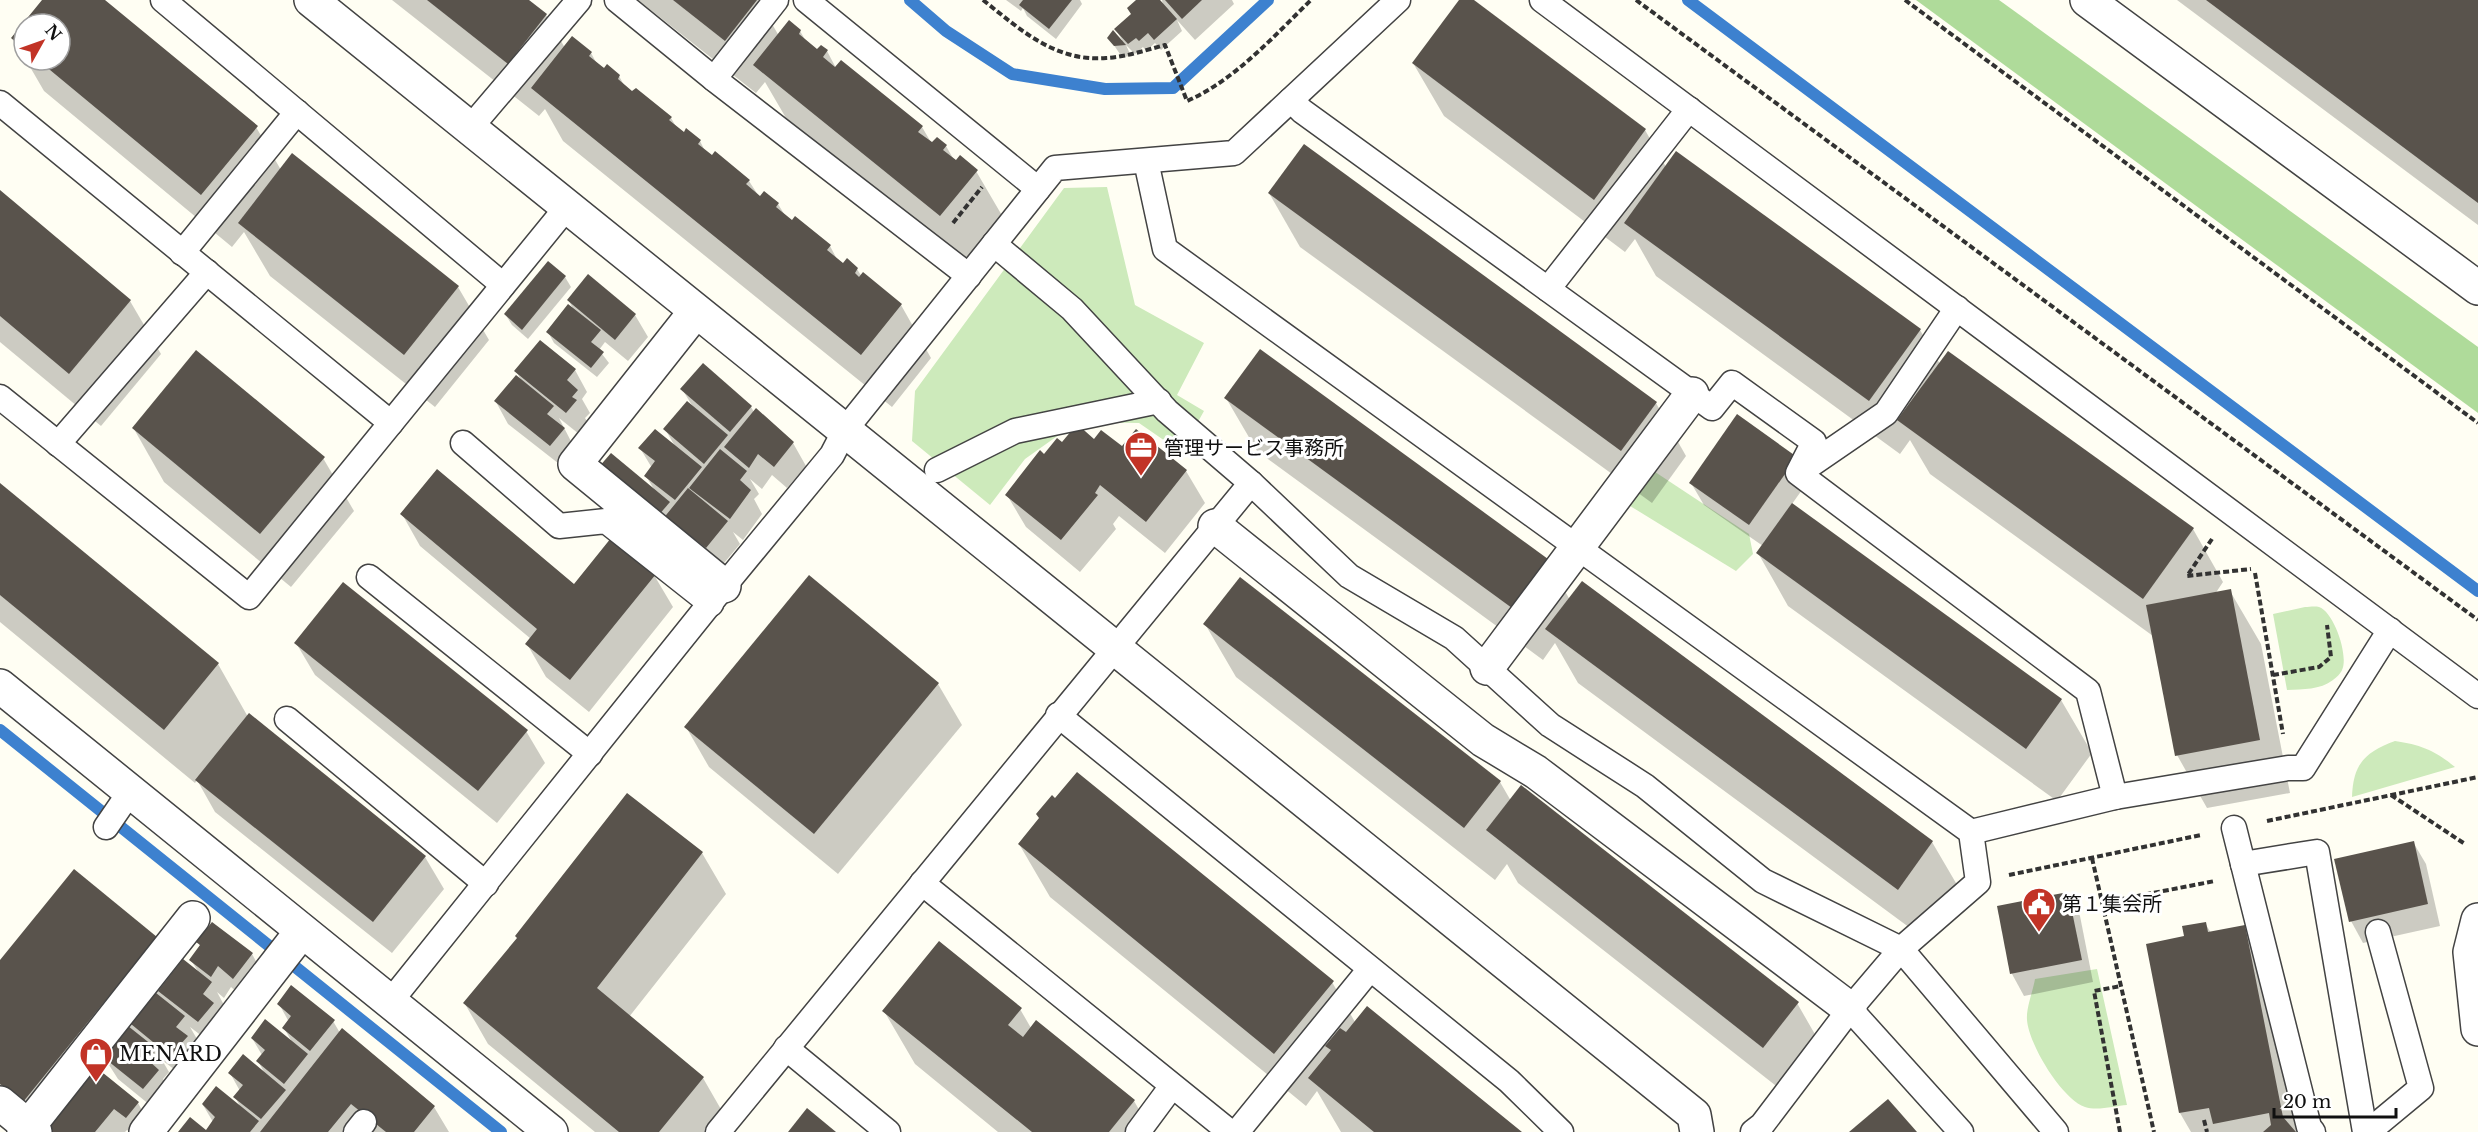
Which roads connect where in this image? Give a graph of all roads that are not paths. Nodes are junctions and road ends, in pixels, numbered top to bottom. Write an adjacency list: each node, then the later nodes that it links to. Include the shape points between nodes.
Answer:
1 (163, 0): 14 (lane)
2 (311, 0): 15 (street)
3 (579, 0): 15 (lane)
4 (617, 0): 10 (lane)
5 (776, 0): 10 (lane)
6 (807, 0): 17 (lane)
7 (1398, 0): 11 (lane)
8 (1542, 0): 13 (lane)
9 (2087, 0): 24 (street)
10 (714, 79): 22 (lane)
11 (1291, 100): 16 (lane, via 1234,153); 25 (lane)
12 (0, 103): 20 (lane)
13 (1689, 109): 25 (lane); 26 (lane)
14 (297, 112): 20 (lane); 23 (lane)
15 (470, 128): 18 (street)
16 (1146, 160): 17 (lane, via 1055,168); 39 (lane, via 1165,249)
17 (1038, 189): 19 (lane)
18 (567, 207): 23 (lane); 27 (street)
19 (994, 244): 22 (lane); 30 (lane, via 1072,309)
20 (182, 252): 21 (lane)
21 (207, 272): 31 (lane); 34 (lane)
22 (969, 276): 32 (lane)
23 (503, 285): 31 (lane)
24 (2478, 288)
25 (1548, 289): 28 (lane)
26 (1957, 308): 36 (lane, via 1886,413); 42 (lane)
27 (696, 311): 32 (street); 41 (street, via 575,464)
28 (1692, 394): 36 (lane, via 1712,408 1732,383 1814,442); 39 (street)
29 (0, 397): 34 (lane)
30 (1159, 401): 35 (lane, via 1015,432); 37 (lane)
31 (391, 423): 34 (lane, via 249,597)
32 (845, 430): 41 (lane, via 832,455); 43 (street)
33 (463, 442): 41 (lane, via 560,526 606,521)
34 (58, 444)
35 (936, 470)
36 (1798, 473): 51 (lane, via 2088,691)
37 (1251, 483): 38 (lane); 44 (lane, via 1350,576 1454,638)
38 (1215, 526): 43 (lane); 65 (street, via 1483,740 1536,772)
39 (1577, 548): 44 (street); 54 (lane)
40 (369, 577): 49 (lane)
41 (718, 595): 49 (lane)
42 (2390, 630): 46 (lane); 51 (lane, via 2303,768)
43 (1114, 648): 47 (lane); 79 (street, via 1694,1115)
44 (1487, 668): 62 (lane, via 1551,725 1645,786 1763,881)
45 (0, 686): 50 (street)
46 (2478, 696)
47 (1059, 715): 56 (lane); 63 (lane)
48 (287, 719): 57 (lane)
49 (590, 754): 57 (lane)
50 (127, 797): 52 (lane); 61 (street)
51 (2115, 797): 54 (lane)
52 (106, 827)
53 (2234, 828): 55 (lane)
54 (1971, 832): 62 (lane, via 1978,882)
55 (2245, 869): 83 (lane); 84 (lane, via 2317,852)
56 (922, 883): 67 (lane); 68 (lane)
57 (486, 884): 64 (lane)
58 (193, 918): 70 (street)
59 (2478, 920): 66 (street, via 2470,952)
60 (2378, 932): 84 (lane, via 2421,1088)
61 (300, 933): 64 (street); 71 (street)
62 (1901, 949): 65 (lane); 82 (lane)
63 (1370, 969): 77 (lane); 78 (lane, via 1509,1081)
64 (390, 1002): 72 (street)
65 (1850, 1009): 80 (lane, via 1769,1117); 81 (lane)
66 (2478, 1029)
67 (786, 1048): 73 (lane); 74 (lane)
68 (1172, 1086): 75 (lane); 76 (lane)
69 (0, 1103): 70 (street)
70 (28, 1131)
71 (146, 1132)
72 (551, 1132)
73 (718, 1132)
74 (888, 1132)
75 (1138, 1132)
76 (1230, 1132)
77 (1237, 1132)
78 (1561, 1132)
79 (1697, 1132)
80 (1753, 1132)
81 (1961, 1132)
82 (2056, 1132)
83 (2313, 1132)
84 (2366, 1132)

